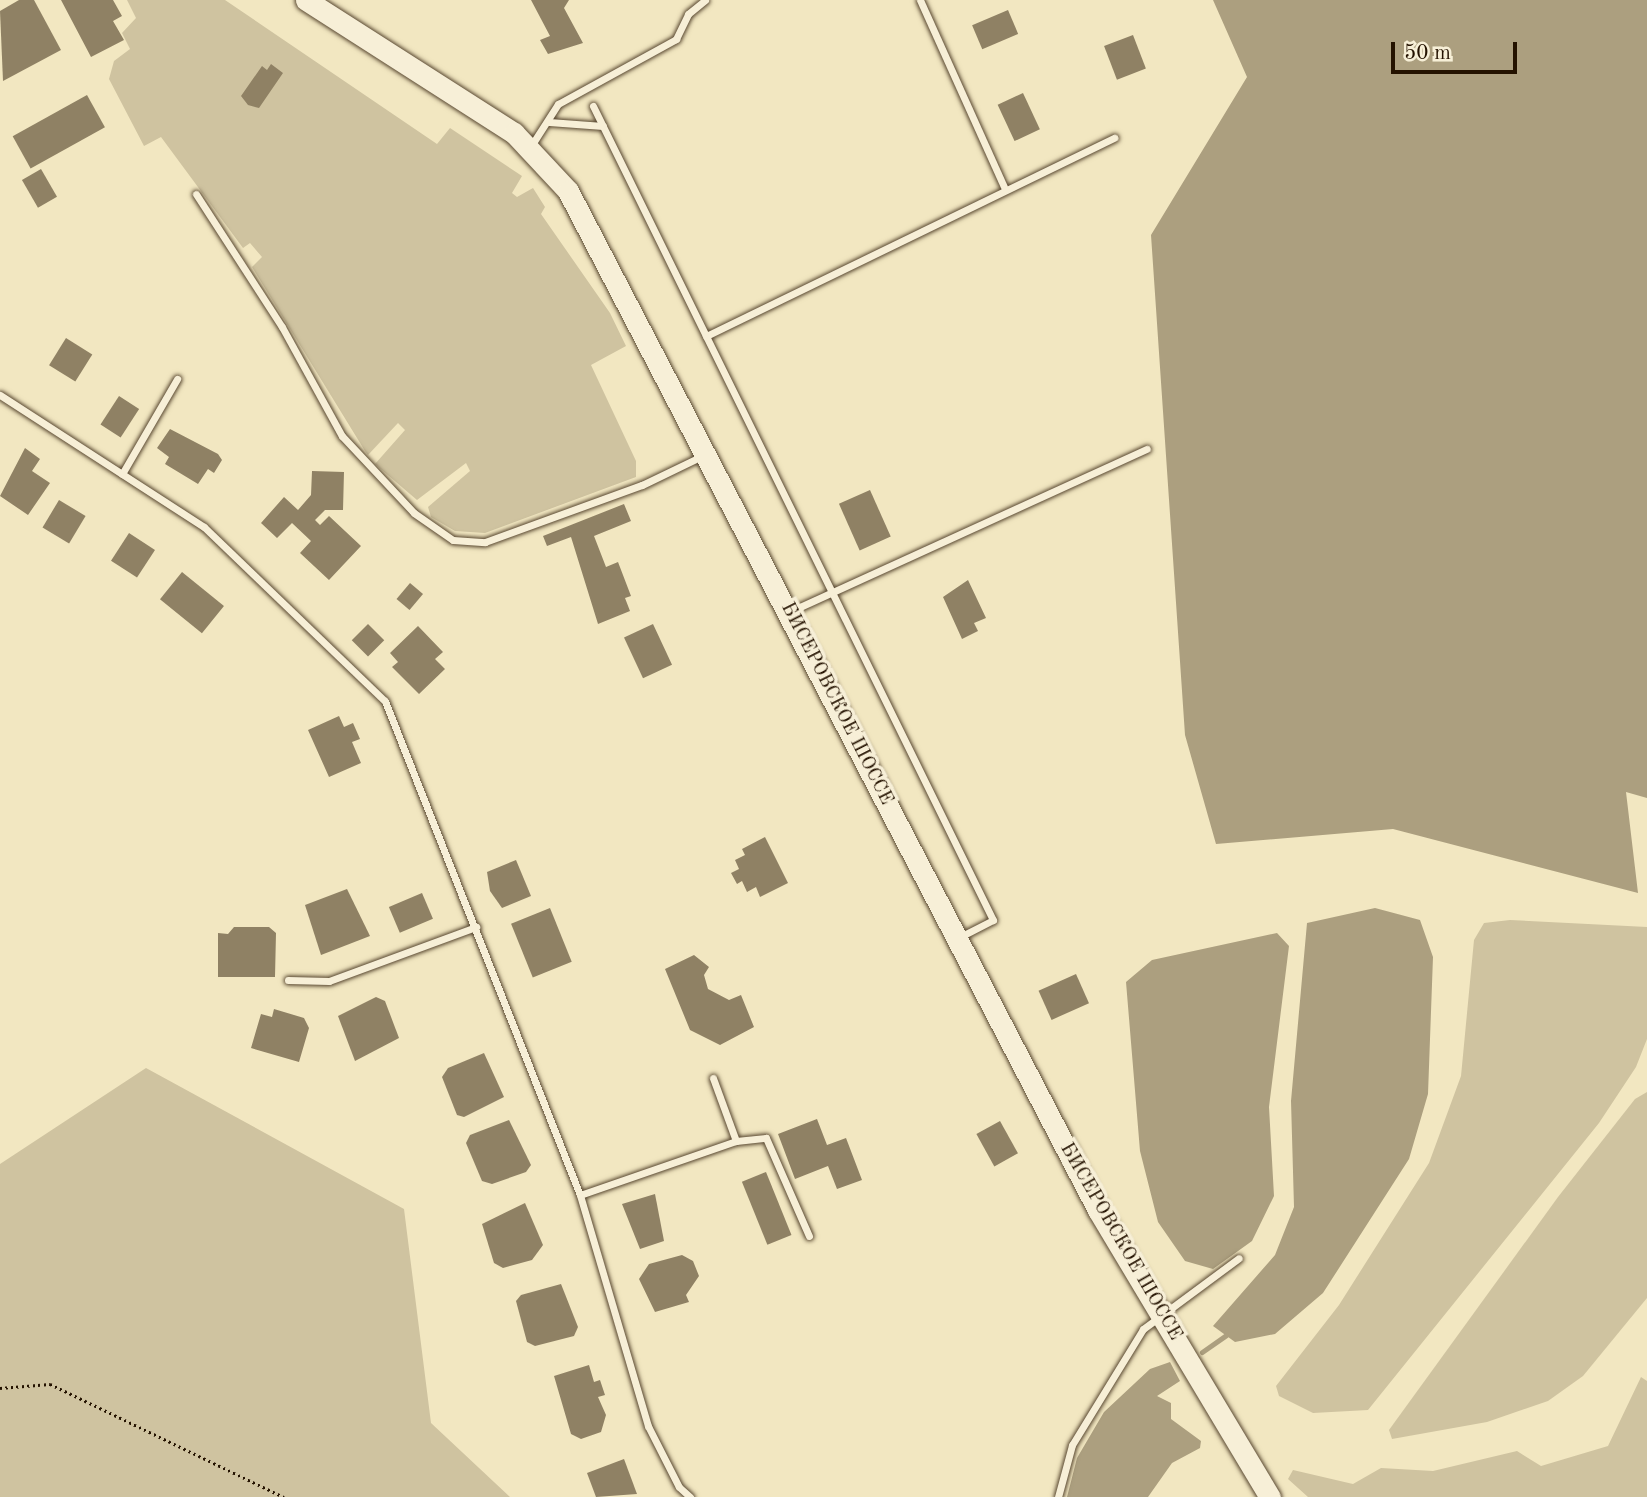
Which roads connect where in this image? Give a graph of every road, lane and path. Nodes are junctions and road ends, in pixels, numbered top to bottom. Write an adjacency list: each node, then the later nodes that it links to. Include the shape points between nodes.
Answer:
1 (306, 0): 8 (main road, БИСЕРОВСКОЕ ШОССЕ)
2 (705, 0): 5 (lane, via 688,14 676,39 568,97)
3 (920, 0): 9 (lane)
4 (593, 106): 6 (lane)
5 (549, 122): 6 (lane); 8 (lane)
6 (603, 126): 11 (lane)
7 (1114, 138): 9 (lane)
8 (530, 147): 15 (main road, БИСЕРОВСКОЕ ШОССЕ, via 568,191)
9 (1004, 187): 11 (lane)
10 (196, 194): 15 (lane, via 282,327 342,436 414,513 453,540 485,542 642,485)
11 (706, 336): 17 (lane)
12 (177, 379): 16 (lane)
13 (0, 395): 16 (lane)
14 (1147, 449): 17 (lane)
15 (707, 454): 18 (main road, БИСЕРОВСКОЕ ШОССЕ)
16 (122, 474): 19 (lane, via 204,527 385,701)
17 (831, 591): 18 (lane); 20 (lane, via 993,920)
18 (789, 612): 20 (main road, БИСЕРОВСКОЕ ШОССЕ)
19 (476, 927): 21 (lane, via 329,981); 24 (lane)
20 (957, 939): 27 (main road, БИСЕРОВСКОЕ ШОССЕ, via 1098,1210)
21 (288, 980)
22 (713, 1078): 23 (lane)
23 (736, 1141): 24 (lane); 25 (lane, via 766,1138)
24 (580, 1195): 30 (lane, via 648,1426 679,1487)
25 (809, 1236)
26 (1239, 1258): 27 (lane)
27 (1164, 1317): 31 (lane, via 1143,1329 1120,1373 1094,1405 1069,1454); 32 (main road, БИСЕРОВСКОЕ ШОССЕ)
28 (0, 1388): 29 (path, via 50,1384)
29 (284, 1497)
30 (690, 1497)
31 (1058, 1497)
32 (1270, 1497)

